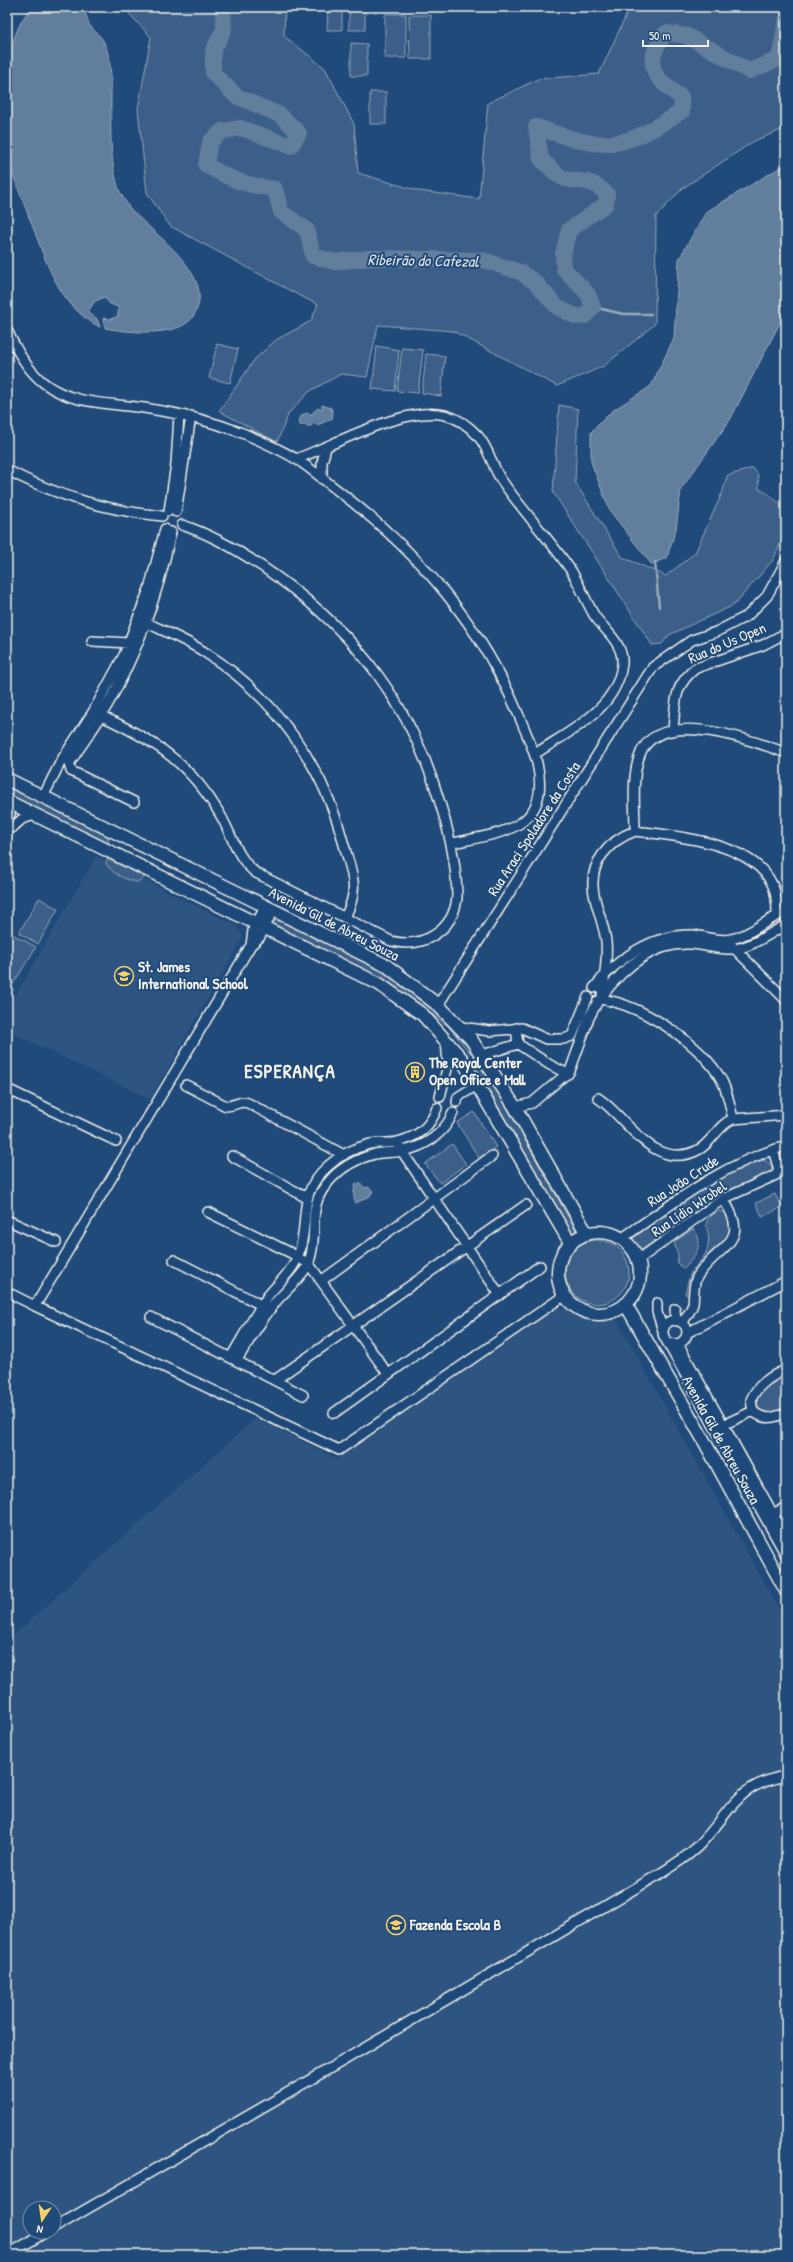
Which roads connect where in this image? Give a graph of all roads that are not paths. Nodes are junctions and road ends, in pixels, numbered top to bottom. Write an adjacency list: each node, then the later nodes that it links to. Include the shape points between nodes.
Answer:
1 (7, 330): 2 (street, via 17,350 32,370 44,384 56,390 88,402)
2 (179, 415): 3 (street); 8 (street)
3 (191, 416): 5 (street, via 246,434); 8 (street)
4 (326, 448): 5 (street); 7 (street, via 322,462); 19 (street, via 405,417 430,413 458,420 467,425 479,438 501,480 573,574 595,616 620,650 621,671 609,697 593,715)
5 (296, 459): 7 (street)
6 (7, 470): 8 (street, via 56,493 93,505)
7 (322, 479): 19 (street, via 381,525 444,589 493,663 514,703)
8 (169, 513): 9 (street, via 182,518); 10 (street, via 161,524)
9 (182, 525): 10 (street, via 178,530); 28 (street, via 216,539 256,562 317,608 361,651 380,677 417,740 432,777)
10 (168, 531): 12 (street)
11 (786, 561): 42 (street, Rua Araci Spoladore da Costa, via 767,596 747,616 716,632 692,640 653,667)
12 (142, 621): 15 (street); 16 (street); 32 (street, via 199,649 228,668 270,706 292,732 322,783 339,826 354,889 354,900)
13 (786, 633): 17 (street, Rua do Us Open, via 763,645 696,668 688,674 677,691)
14 (92, 641): 15 (street)
15 (129, 643): 16 (street)
16 (97, 714): 21 (street, via 61,761); 23 (street, via 68,767 71,771); 32 (street, via 152,741 191,773 211,799 250,868)
17 (673, 729): 18 (street, via 708,731); 27 (street, via 650,739 639,759 635,777)
18 (786, 753)
19 (535, 754): 28 (street, via 540,776 540,791 536,805 526,820 504,832)
20 (7, 779): 21 (street, Avenida Gil de Abreu Souza)
21 (43, 797): 29 (street, Avenida Gil de Abreu Souza)
22 (7, 801): 25 (street)
23 (134, 802)
24 (7, 806): 26 (street, via 10,814)
25 (35, 815): 26 (street); 34 (street)
26 (9, 824)
27 (635, 831): 31 (street, via 702,841 727,849 751,861 764,872 773,885); 37 (street, via 612,844 599,859 594,873 594,895 606,943)
28 (452, 843): 32 (street, via 457,882 456,906 444,928 437,934 424,940 396,942)
29 (269, 909): 34 (street); 42 (street, Avenida Gil de Abreu Souza, via 387,966)
30 (786, 912): 31 (street)
31 (777, 916): 35 (street, via 742,936)
32 (345, 917)
33 (786, 925): 36 (street, via 748,945)
34 (261, 926): 45 (street, via 379,984 423,1015); 91 (street, via 251,935 251,945)
35 (727, 940): 36 (street); 37 (street, via 685,935 663,939 630,954)
36 (734, 949): 40 (street, via 690,944 657,950 626,968); 41 (street)
37 (603, 976): 38 (street); 40 (street)
38 (594, 988): 39 (street, via 590,990); 40 (street, via 600,990)
39 (588, 997): 40 (street, via 591,1001); 44 (street, via 572,1036 568,1038 546,1039 525,1029)
40 (600, 999): 48 (street); 59 (street, via 617,1001 649,1016 696,1050 721,1080)
41 (786, 1000)
42 (438, 1005): 43 (street, Avenida Gil de Abreu Souza)
43 (461, 1027): 44 (street, via 490,1032); 47 (street, Avenida Gil de Abreu Souza)
44 (516, 1028): 46 (street)
45 (446, 1040): 47 (street, via 456,1043 471,1056); 50 (street); 52 (street, via 448,1071)
46 (518, 1044): 47 (street); 48 (street, via 550,1066)
47 (482, 1055): 55 (street, Avenida Gil de Abreu Souza)
48 (568, 1074): 55 (street, via 532,1103)
49 (186, 1085): 65 (street, via 226,1106 239,1102 248,1103)
50 (478, 1085): 54 (street, via 458,1097); 77 (street)
51 (7, 1090): 60 (street)
52 (440, 1097)
53 (598, 1098): 59 (street, via 609,1105 648,1145 671,1154 697,1150)
54 (456, 1102)
55 (515, 1107): 74 (street, Avenida Gil de Abreu Souza)
56 (436, 1108): 61 (street, via 432,1120 424,1130)
57 (453, 1113): 64 (street, via 440,1134 423,1145)
58 (786, 1115): 59 (street)
59 (733, 1119)
60 (116, 1141)
61 (396, 1142): 64 (street); 65 (street, via 371,1144)
62 (786, 1146): 63 (street, Rua João Crude)
63 (773, 1150): 70 (street, Rua Lídio Wrobel, via 778,1173); 75 (street, Rua João Crude, via 710,1177)
64 (402, 1151): 69 (street); 82 (street, via 363,1158 330,1180 315,1204 314,1235)
65 (344, 1155): 68 (street, via 318,1176)
66 (232, 1156): 68 (street)
67 (492, 1156): 69 (street)
68 (307, 1198): 79 (street)
69 (434, 1198): 78 (street); 85 (street)
70 (723, 1199): 81 (street, Rua Lídio Wrobel); 95 (street, via 735,1218 735,1231 697,1277 692,1306)
71 (526, 1205): 78 (street)
72 (208, 1212): 79 (street)
73 (7, 1220): 76 (street)
74 (587, 1234): 75 (street, via 605,1233); 77 (street)
75 (621, 1239): 81 (street, via 628,1244)
76 (56, 1242)
77 (571, 1244): 88 (street, via 563,1254 559,1266 558,1278)
78 (466, 1248): 87 (street); 96 (street)
79 (298, 1257): 82 (street); 92 (street)
80 (174, 1260): 92 (street)
81 (638, 1260): 90 (street, via 639,1284 634,1296)
82 (309, 1264): 85 (street); 92 (street)
83 (540, 1266): 87 (street)
84 (785, 1280): 97 (street)
85 (321, 1281): 96 (street)
86 (7, 1292): 91 (street)
87 (500, 1294): 102 (street)
88 (565, 1295): 90 (street, via 578,1309 590,1314 609,1313); 91 (street, via 339,1450)
89 (657, 1303): 98 (street, via 657,1312)
90 (626, 1305): 113 (street, Avenida Gil de Abreu Souza)
91 (35, 1306)
92 (266, 1308): 100 (street)
93 (675, 1309): 95 (street)
94 (151, 1317): 100 (street)
95 (679, 1322): 97 (street); 98 (street, via 669,1322)
96 (354, 1326): 102 (street); 103 (street)
97 (686, 1333): 99 (street, via 684,1340)
98 (665, 1335): 99 (street, via 669,1342); 112 (street)
99 (678, 1344): 108 (street)
100 (234, 1359): 103 (street)
101 (786, 1370): 105 (street, via 766,1381 755,1391 751,1400)
102 (388, 1374): 106 (street)
103 (275, 1380): 104 (street)
104 (303, 1395)
105 (753, 1411): 107 (street, via 766,1419); 108 (street)
106 (334, 1413)
107 (786, 1413)
108 (723, 1424): 110 (street)
109 (786, 1507): 110 (street)
110 (773, 1514): 111 (street)
111 (786, 1537)
112 (786, 1555)
113 (786, 1591)
114 (786, 1776): 115 (street, via 766,1780 740,1795 695,1850 662,1872)
115 (62, 2223)
116 (32, 2240): 117 (street)
117 (7, 2255)

